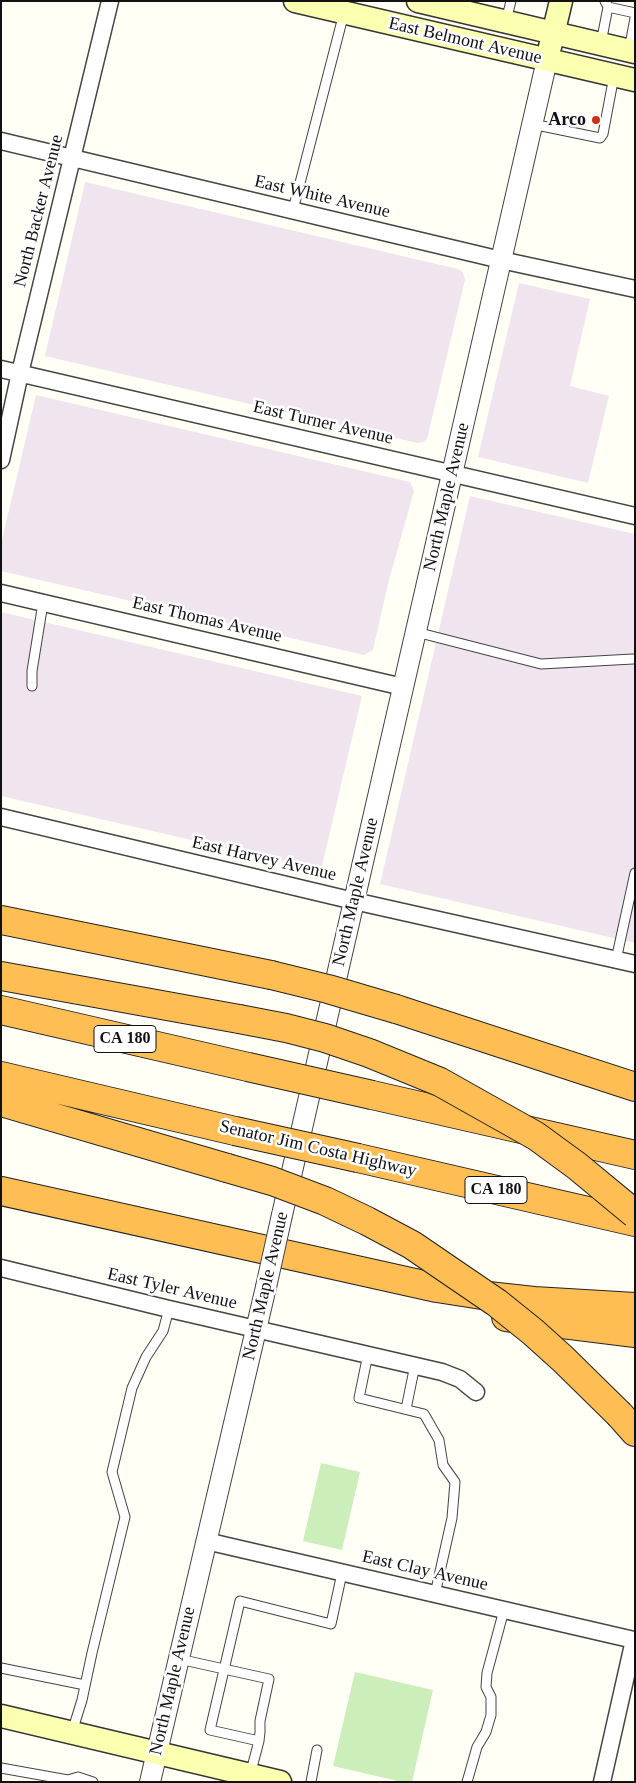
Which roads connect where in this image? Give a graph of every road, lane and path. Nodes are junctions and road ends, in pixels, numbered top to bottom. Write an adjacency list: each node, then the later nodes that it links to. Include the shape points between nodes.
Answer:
1 (110, 1): 18 (street, North Backer Avenue)
2 (295, 1): 8 (main road, East Belmont Avenue)
3 (418, 1): 5 (main road, East Belmont Avenue)
4 (561, 1): 11 (main road, North Maple Avenue)
5 (442, 4): 7 (main road, East Belmont Avenue)
6 (606, 4): 9 (lane); 12 (lane)
7 (509, 11): 11 (main road, East Belmont Avenue)
8 (344, 13): 14 (main road, East Belmont Avenue); 19 (lane)
9 (635, 13)
10 (635, 18): 13 (lane)
11 (554, 32): 12 (main road, East Belmont Avenue); 14 (main road, North Maple Avenue)
12 (601, 43): 13 (main road, East Belmont Avenue)
13 (632, 51)
14 (547, 60): 15 (main road, East Belmont Avenue); 16 (street, North Maple Avenue)
15 (625, 78): 16 (lane, via 600,138)
16 (532, 124): 20 (street, North Maple Avenue)
17 (1, 141): 18 (street, East White Avenue)
18 (72, 158): 19 (street, East White Avenue); 23 (street, North Backer Avenue)
19 (293, 210): 20 (street, East White Avenue)
20 (501, 260): 21 (street, East White Avenue); 25 (street, North Maple Avenue)
21 (635, 289)
22 (1, 369): 23 (street, East Turner Avenue)
23 (20, 373): 24 (street, North Backer Avenue); 25 (street, East Turner Avenue)
24 (1, 460)
25 (452, 474): 26 (street, East Turner Avenue); 29 (street, North Maple Avenue)
26 (635, 516)
27 (1, 593): 28 (street, East Thomas Avenue)
28 (43, 603): 31 (lane); 32 (street, East Thomas Avenue)
29 (416, 632): 30 (lane, via 541,664); 32 (street, North Maple Avenue)
30 (633, 659)
31 (32, 686)
32 (403, 687): 35 (street, North Maple Avenue)
33 (1, 817): 35 (street, East Harvey Avenue)
34 (635, 873): 37 (lane)
35 (354, 901): 37 (street, East Harvey Avenue); 54 (street, North Maple Avenue, bridge)
36 (1, 920): 40 (highway, bridge, via 271,975)
37 (616, 960): 38 (street, East Harvey Avenue)
38 (635, 964)
39 (1, 976): 48 (highway, bridge, via 239,1018 325,1038 369,1053 440,1082 536,1136)
40 (396, 1009): 42 (highway); 44 (highway)
41 (1, 1010): 46 (highway, CA 180, bridge)
42 (635, 1074)
43 (1, 1076): 49 (highway, Senator Jim Costa Highway / CA 180, bridge)
44 (635, 1086)
45 (1, 1102): 60 (highway, bridge, via 272,1181 367,1221 412,1245 497,1303 563,1358)
46 (635, 1155)
47 (1, 1191): 50 (highway)
48 (635, 1214)
49 (635, 1222)
50 (222, 1241): 52 (highway, via 405,1282 488,1296); 55 (highway, via 448,1305 514,1319)
51 (1, 1268): 53 (street, East Tyler Avenue)
52 (635, 1307)
53 (170, 1309): 54 (street, East Tyler Avenue); 69 (lane, via 163,1331 146,1357 132,1388 112,1472 125,1516)
54 (256, 1329): 56 (street, East Tyler Avenue); 61 (street, North Maple Avenue)
55 (635, 1333)
56 (368, 1354): 57 (street, East Tyler Avenue); 59 (lane, via 358,1398)
57 (415, 1365): 58 (street, East Tyler Avenue, via 460,1379); 59 (lane)
58 (476, 1392)
59 (406, 1409): 63 (lane, via 424,1414 439,1440 443,1465 455,1482 452,1518)
60 (627, 1424)
61 (206, 1542): 62 (street, East Clay Avenue); 66 (street, North Maple Avenue)
62 (342, 1573): 63 (street, East Clay Avenue); 68 (lane, via 331,1624 240,1601)
63 (435, 1594): 64 (street, East Clay Avenue)
64 (504, 1610): 65 (street, East Clay Avenue); 81 (lane, via 487,1673 491,1715)
65 (634, 1640): 82 (street)
66 (179, 1659): 68 (lane); 74 (street, North Maple Avenue)
67 (1, 1668): 69 (lane)
68 (224, 1670): 72 (lane, via 269,1680); 72 (lane, via 210,1730)
69 (85, 1686): 71 (lane)
70 (1, 1716): 71 (main road)
71 (72, 1733): 74 (main road)
72 (259, 1741): 76 (lane)
73 (317, 1750): 80 (lane)
74 (156, 1753): 76 (main road); 78 (street, North Maple Avenue)
75 (1, 1768): 77 (lane, via 68,1780 78,1777)
76 (250, 1775): 79 (main road)
77 (93, 1782)
78 (150, 1782)
79 (280, 1782)
80 (311, 1782)
81 (467, 1782)
82 (602, 1782)

